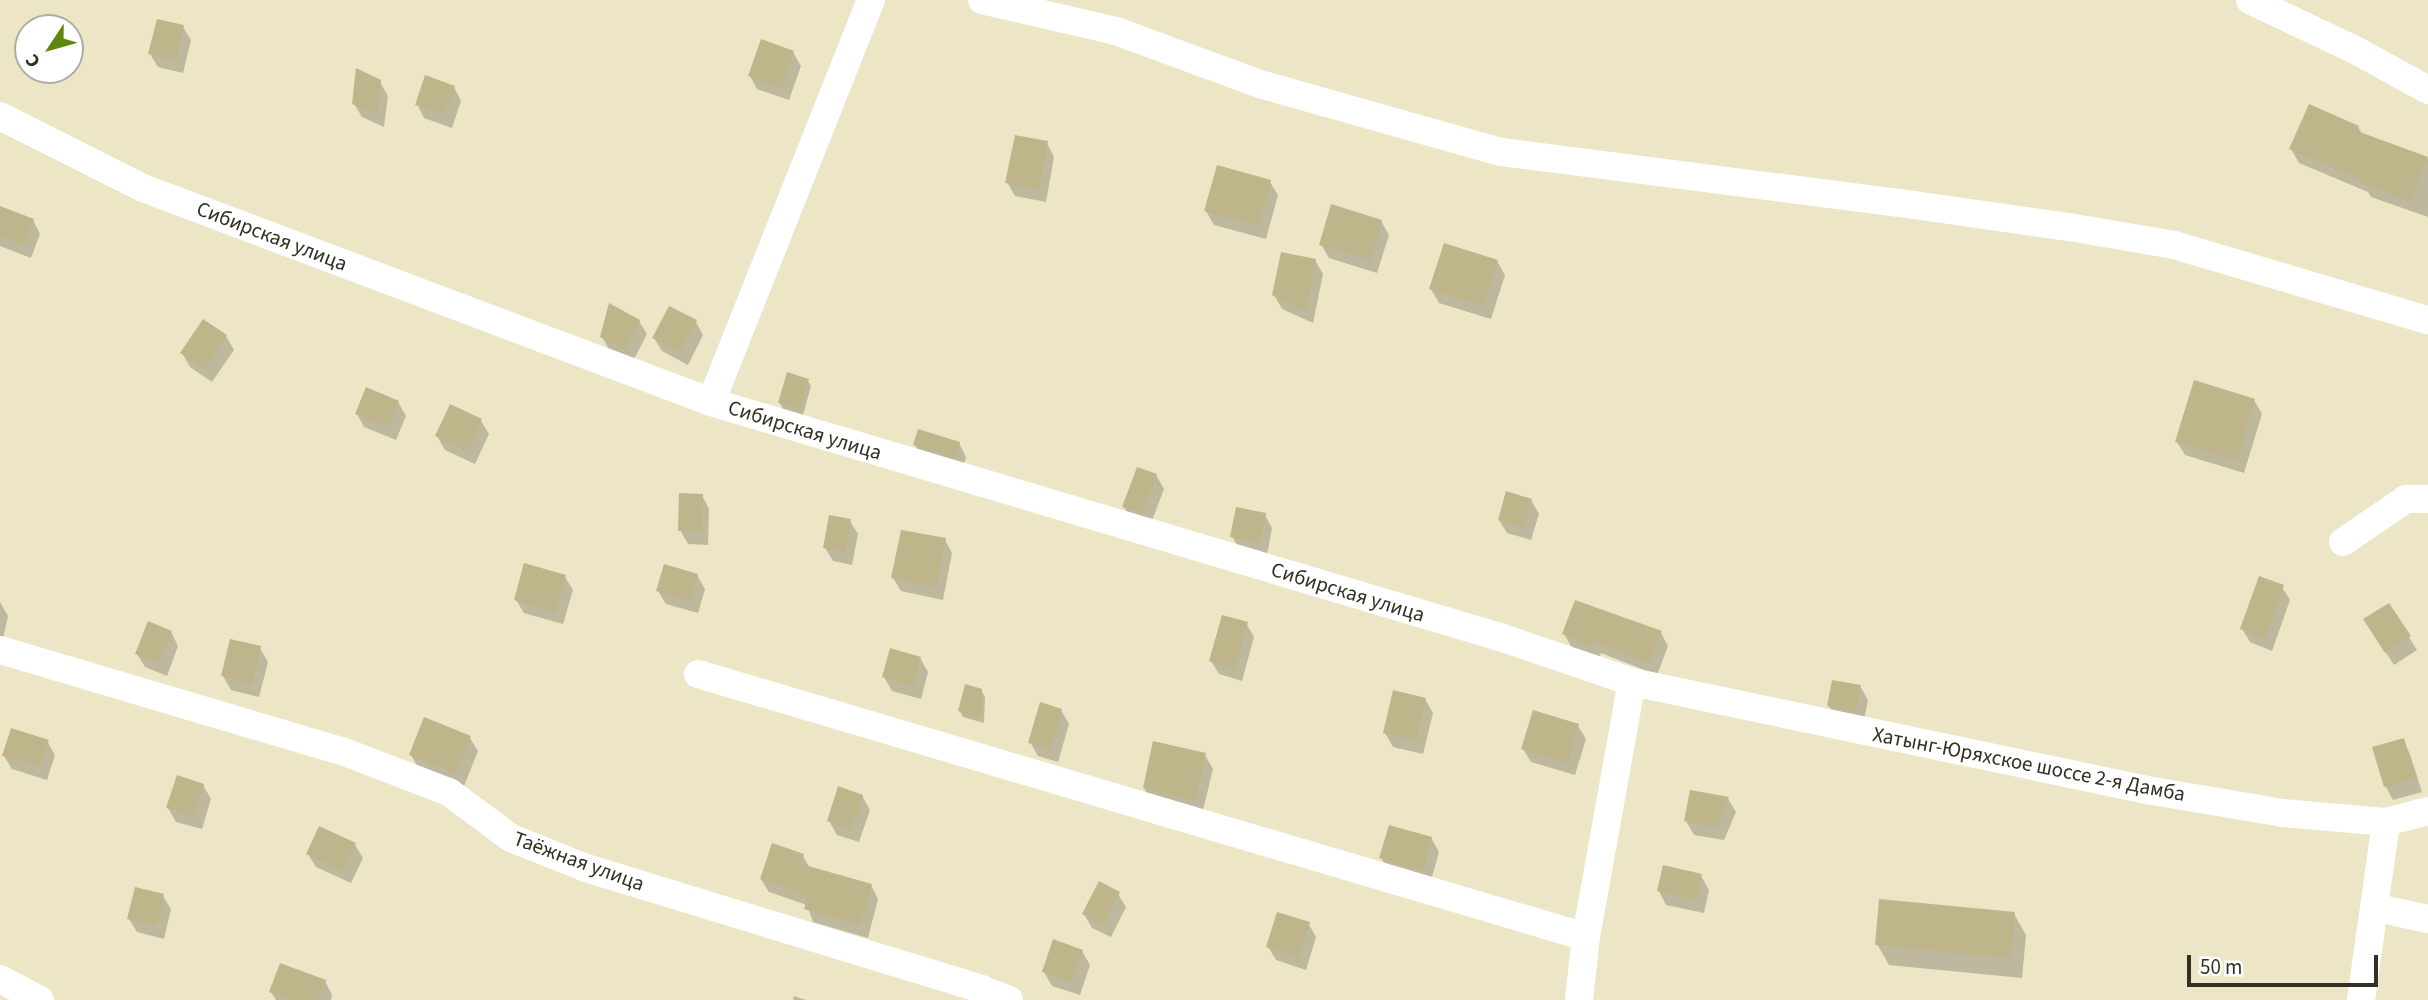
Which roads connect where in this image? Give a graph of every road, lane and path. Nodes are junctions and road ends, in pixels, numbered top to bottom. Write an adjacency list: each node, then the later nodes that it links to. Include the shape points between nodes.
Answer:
1 (871, 0): 7 (street)
2 (982, 0): 6 (street, via 1115,31 1260,84 1501,152 2161,243)
3 (2250, 0): 4 (street)
4 (2428, 90)
5 (0, 117): 7 (street, Сибирская улица, via 143,188)
6 (2428, 320)
7 (711, 402): 12 (street, Сибирская улица, via 1500,637)
8 (2428, 499): 9 (street, via 2406,499)
9 (2343, 542)
10 (0, 650): 20 (street, Таёжная улица, via 342,751 449,792 511,838 586,868)
11 (698, 674): 17 (street)
12 (1632, 682): 14 (street, Хатынг-Юряхское шоссе 2-я Дамба, via 2147,790 2283,813); 17 (street)
13 (2428, 811): 14 (street, Хатынг-Юряхское шоссе 2-я Дамба)
14 (2386, 822): 15 (street)
15 (2377, 908): 16 (street); 22 (street)
16 (2428, 919)
17 (1586, 937): 21 (street)
18 (0, 979): 19 (street)
19 (40, 1000)
20 (1009, 1000)
21 (1579, 1000)
22 (2361, 1000)

